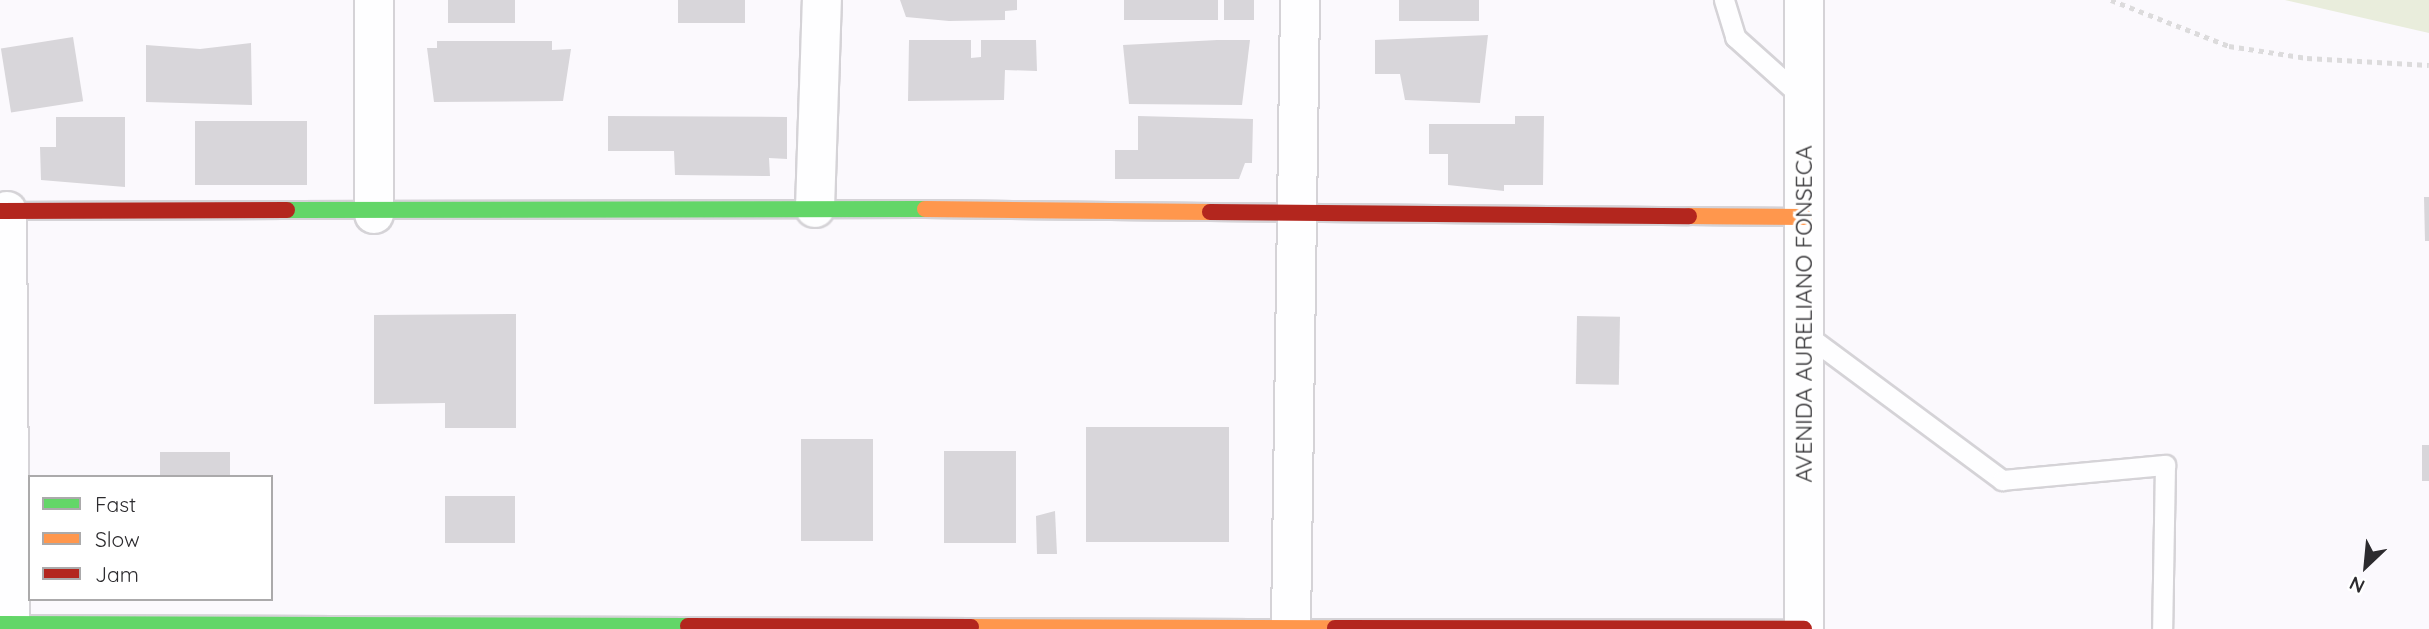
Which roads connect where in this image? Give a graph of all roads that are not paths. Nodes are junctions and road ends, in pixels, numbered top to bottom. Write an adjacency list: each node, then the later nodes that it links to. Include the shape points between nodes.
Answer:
1 (374, 0): 10 (street)
2 (822, 0): 7 (street)
3 (1300, 0): 8 (street)
4 (1724, 0): 6 (lane, via 1735,37)
5 (1804, 0): 6 (street, AVENIDA AURELIANO FONSECA)
6 (1805, 99): 11 (street, AVENIDA AURELIANO FONSECA)
7 (815, 208): 8 (street); 10 (street)
8 (1293, 210): 11 (street); 14 (street)
9 (3, 211): 10 (street); 13 (street)
10 (374, 214)
11 (1804, 217): 12 (street, AVENIDA AURELIANO FONSECA)
12 (1804, 332): 19 (street, AVENIDA AURELIANO FONSECA); 20 (lane, via 2002,480 2165,465)
13 (5, 624): 15 (street)
14 (1291, 625): 16 (street); 18 (street)
15 (105, 626): 17 (street)
16 (1051, 626): 17 (street)
17 (576, 627)
18 (1526, 629): 19 (street)
19 (1804, 629)
20 (2162, 629)

